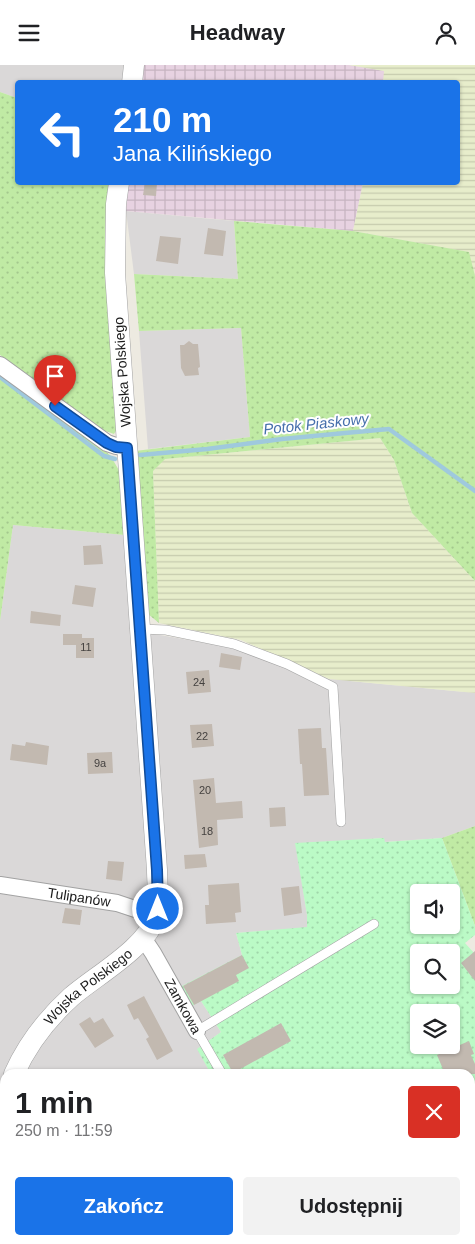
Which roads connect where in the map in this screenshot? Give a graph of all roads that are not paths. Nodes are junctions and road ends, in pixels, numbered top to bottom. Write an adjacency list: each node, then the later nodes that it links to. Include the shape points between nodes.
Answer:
1 (134, 65): 2 (street)
2 (132, 80)
3 (119, 185): 5 (street, Wojska Polskiego, via 115,273)
4 (0, 365): 5 (street, via 107,443)
5 (127, 448): 6 (street, Wojska Polskiego)
6 (140, 629): 7 (lane, via 166,630 234,643 288,664 333,687); 9 (street, Wojska Polskiego, via 157,870)
7 (341, 822)
8 (0, 885): 9 (street, Tulipanów, via 117,903)
9 (156, 916): 11 (street, Wojska Polskiego)
10 (374, 924): 12 (lane)
11 (144, 938): 12 (street, Zamkowa); 13 (street, Wojska Polskiego, via 61,1006 28,1047)
12 (197, 1031): 14 (lane, Zamkowa)
13 (17, 1069)
14 (219, 1069)

